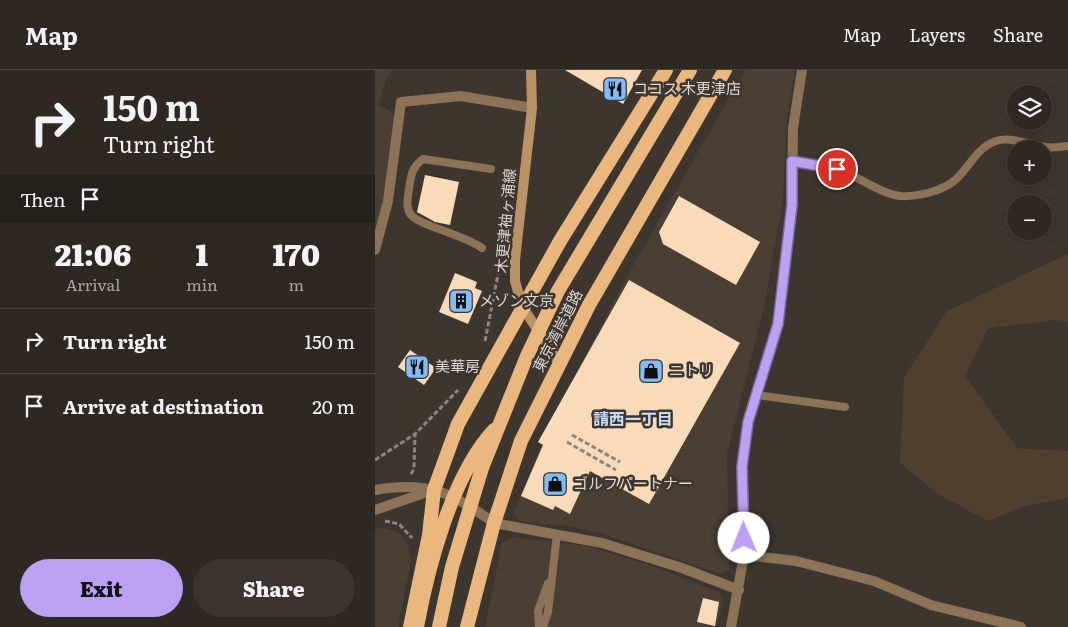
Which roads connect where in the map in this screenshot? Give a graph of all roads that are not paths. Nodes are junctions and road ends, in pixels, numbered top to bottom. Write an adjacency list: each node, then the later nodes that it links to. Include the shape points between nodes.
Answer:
1 (531, 70): 6 (main road, 木更津袖ヶ浦線)
2 (666, 70): 12 (highway)
3 (690, 70): 16 (highway, 東京湾岸道路, bridge, via 558,290)
4 (725, 70): 13 (highway, 東京湾岸道路, via 598,289)
5 (802, 70): 8 (street, via 793,128)
6 (532, 108): 11 (street, via 461,96 401,102 388,202); 12 (main road, 木更津袖ヶ浦線, via 515,260 515,281)
7 (1068, 146): 8 (lane, via 1047,148 998,140 985,146 955,180 943,187 901,196 885,192 837,169)
8 (792, 161): 14 (street, via 792,205 778,324)
9 (491, 169): 10 (lane, via 423,159 411,171 407,206 412,216 424,223 471,240)
10 (482, 248)
11 (375, 250)
12 (522, 306): 13 (main road, 木更津袖ヶ浦線); 18 (highway, via 458,424)
13 (559, 363): 20 (highway, 東京湾岸道路, via 521,441)
14 (756, 395): 15 (lane); 22 (street, via 748,422 742,467)
15 (845, 408)
16 (501, 422): 26 (highway, bridge, via 484,440 465,471 435,553); 27 (highway, 東京湾岸道路, bridge, via 467,515)
17 (375, 490): 18 (street, via 404,485)
18 (434, 490): 19 (street); 20 (street, via 465,502); 25 (highway, via 429,535)
19 (375, 510)
20 (494, 523): 21 (street); 28 (highway, 東京湾岸道路)
21 (557, 534): 23 (lane); 24 (street, via 602,543)
22 (744, 555): 24 (street); 32 (street, via 796,561 874,581 931,605)
23 (554, 567): 29 (lane, via 538,611); 30 (lane)
24 (739, 590): 31 (street)
25 (410, 627)
26 (417, 627)
27 (439, 627)
28 (467, 627)
29 (539, 627)
30 (543, 627)
31 (731, 627)
32 (1021, 627)

